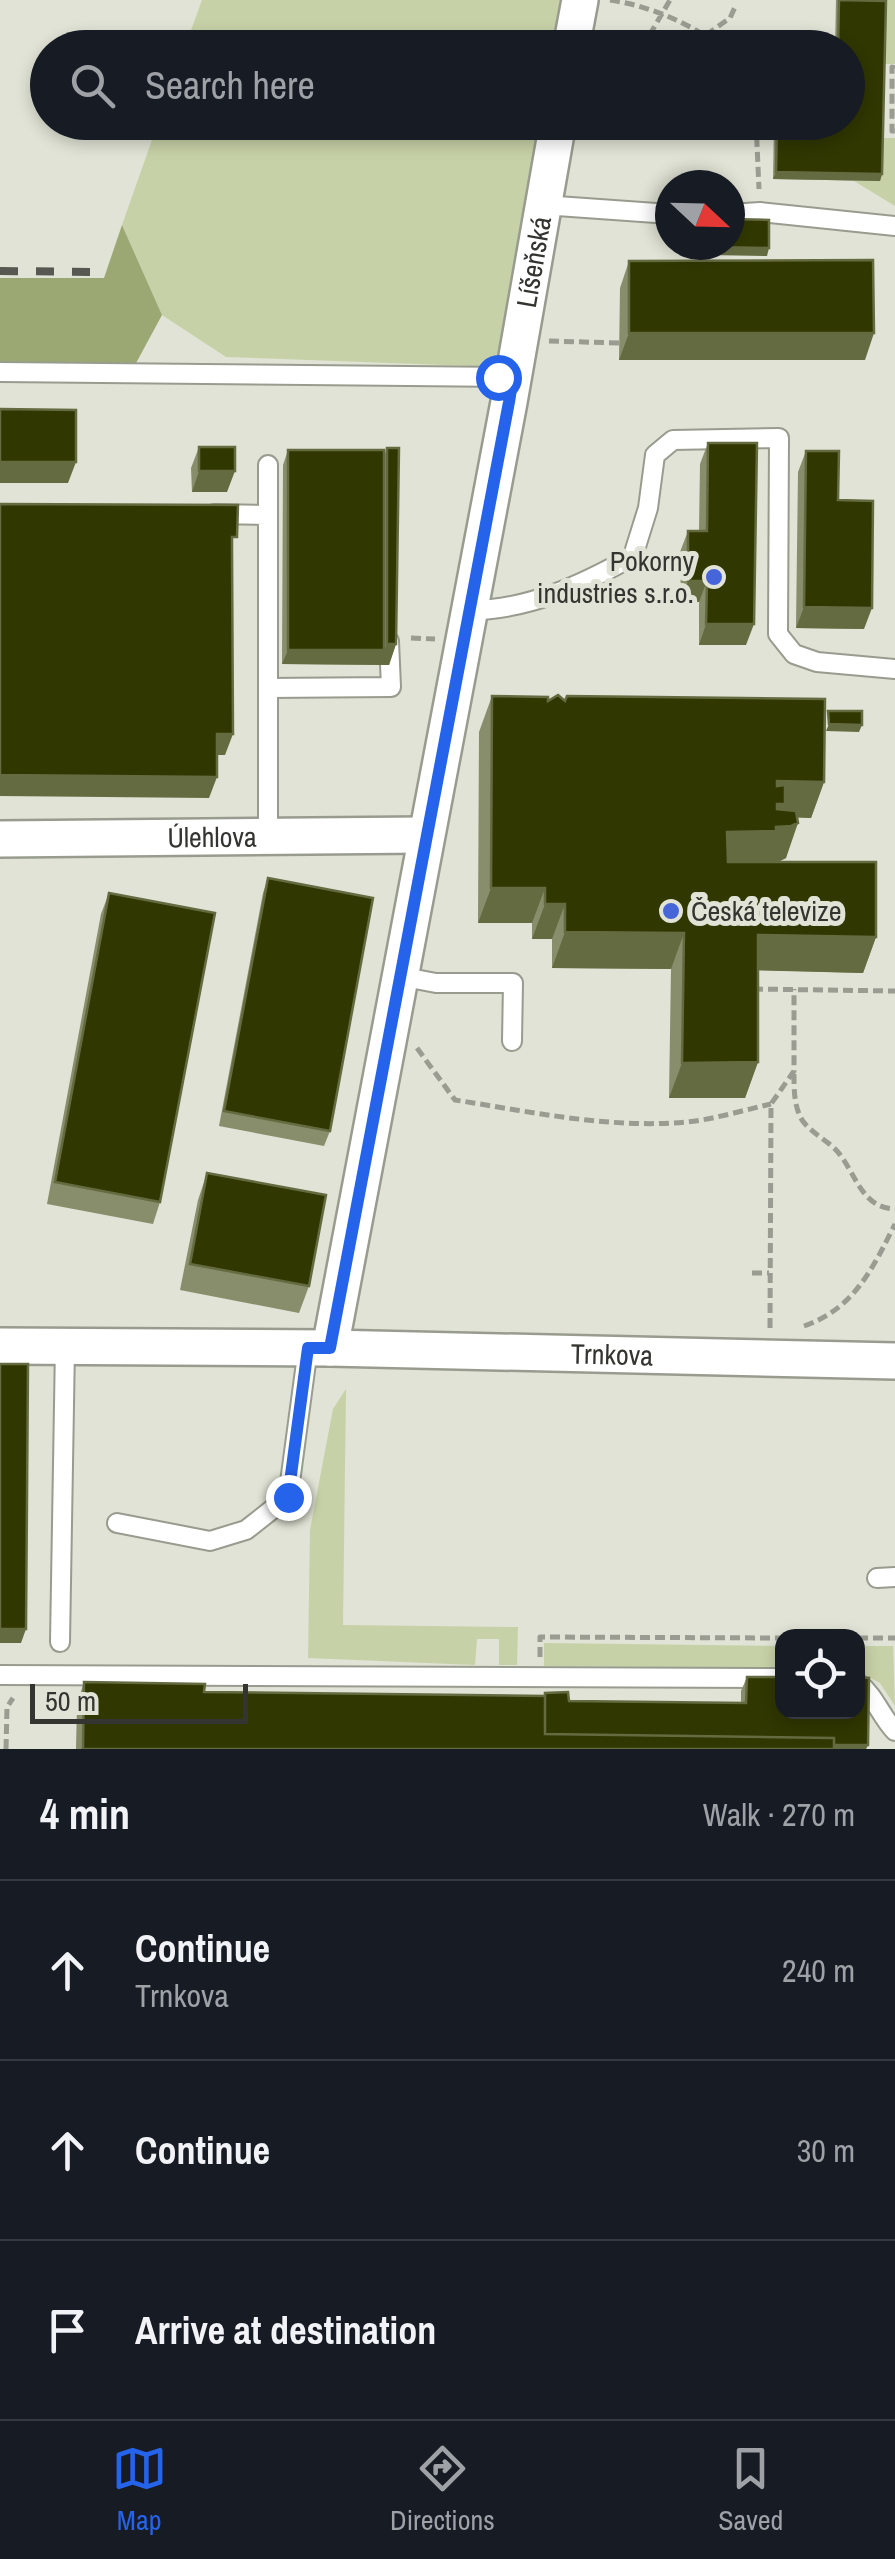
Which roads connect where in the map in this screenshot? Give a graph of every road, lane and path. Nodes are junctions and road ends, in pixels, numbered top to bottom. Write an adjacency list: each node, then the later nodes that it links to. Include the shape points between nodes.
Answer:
1 (580, 0): 6 (street)
2 (607, 0): 5 (path)
3 (670, 0): 5 (path)
4 (736, 7): 9 (path)
5 (664, 14): 7 (path); 8 (path)
6 (574, 30)
7 (654, 30)
8 (698, 30)
9 (712, 30)
10 (895, 68): 12 (path)
11 (881, 131): 12 (path)
12 (894, 131)
13 (555, 140): 15 (street, Líšeňská)
14 (757, 140): 16 (path)
15 (543, 205): 17 (lane); 21 (street, Líšeňská)
16 (760, 212): 18 (lane); 19 (lane)
17 (655, 213)
18 (745, 213)
19 (895, 226)
20 (0, 372): 21 (lane)
21 (511, 389): 25 (street)
22 (268, 465): 24 (lane)
23 (192, 514): 24 (lane)
24 (268, 514): 28 (lane)
25 (469, 610): 27 (lane, via 530,601 633,556 655,455 673,440 778,438 778,634 794,654 817,662); 29 (street)
26 (389, 627): 28 (lane, via 391,687)
27 (895, 669)
28 (268, 688): 30 (lane)
29 (425, 835): 30 (street, Úlehlova); 32 (street)
30 (268, 836): 31 (street, Úlehlova)
31 (0, 839)
32 (399, 976): 36 (lane, via 512,983); 48 (street)
33 (745, 988): 34 (path)
34 (794, 989): 35 (path); 38 (path)
35 (895, 990)
36 (512, 1041)
37 (409, 1061): 39 (path, via 412,1042 456,1100 572,1118 691,1122)
38 (794, 1071): 39 (path); 40 (path, via 803,1120 838,1153 873,1203)
39 (771, 1104): 43 (path)
40 (895, 1209)
41 (895, 1224): 45 (path, via 855,1292 832,1313)
42 (752, 1273): 43 (path)
43 (770, 1274): 44 (path, via 770,1331)
44 (781, 1330)
45 (793, 1330)
46 (0, 1346): 47 (street, Trnkova)
47 (65, 1346): 48 (street, Trnkova); 54 (lane)
48 (319, 1348): 49 (street, Trnkova); 50 (lane, via 288,1497 246,1530 210,1540)
49 (895, 1361)
50 (117, 1523)
51 (775, 1638): 56 (path, via 540,1637)
52 (865, 1638): 53 (path)
53 (895, 1638)
54 (60, 1642)
55 (0, 1675): 56 (lane)
56 (540, 1677): 57 (lane)
57 (775, 1678)
58 (865, 1688): 59 (lane)
59 (895, 1731)

